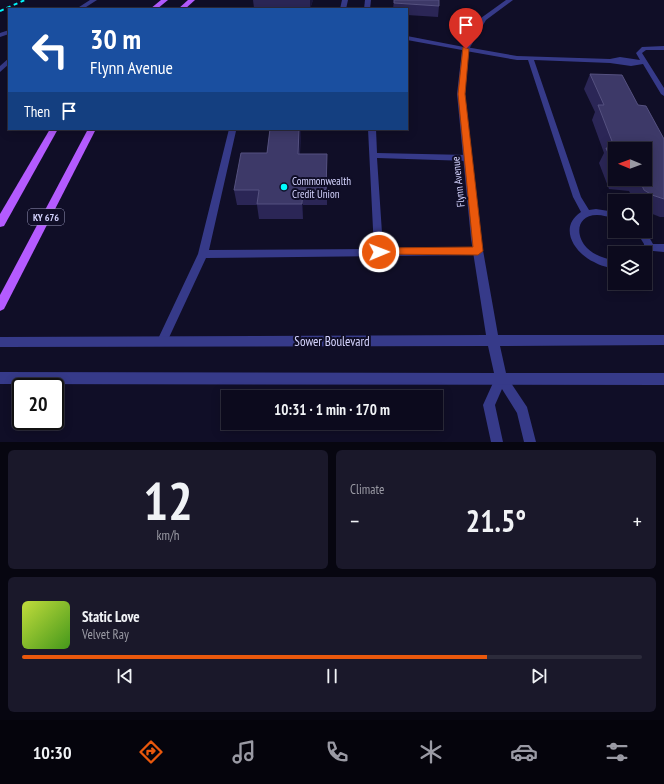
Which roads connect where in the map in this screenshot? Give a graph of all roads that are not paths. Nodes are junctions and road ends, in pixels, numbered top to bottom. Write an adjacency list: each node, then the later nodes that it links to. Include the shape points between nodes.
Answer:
1 (94, 0): 5 (lane)
2 (164, 0): 6 (main road)
3 (192, 0): 7 (main road)
4 (510, 0): 10 (street, Flynn Avenue, via 483,18)
5 (81, 8)
6 (154, 8)
7 (182, 8)
8 (408, 38): 10 (street)
9 (664, 48): 13 (lane, via 644,48 639,53)
10 (466, 49): 11 (lane); 21 (street, Flynn Avenue, via 461,94)
11 (530, 58): 13 (lane, via 631,64); 22 (lane, via 577,197)
12 (8, 61): 14 (lane)
13 (644, 62): 15 (lane)
14 (0, 70)
15 (664, 94)
16 (53, 130): 24 (main road)
17 (91, 130): 31 (main road, KY 676)
18 (234, 130): 29 (lane)
19 (372, 130): 20 (lane)
20 (374, 156): 21 (lane); 28 (lane)
21 (468, 158): 27 (street, Flynn Avenue)
22 (587, 214): 23 (lane, via 597,212); 30 (lane, via 574,224 572,232 576,242 594,259)
23 (608, 214)
24 (0, 223)
25 (652, 247): 26 (lane)
26 (664, 248)
27 (478, 251): 28 (lane); 34 (street, Flynn Avenue)
28 (379, 252): 29 (lane)
29 (203, 254): 33 (lane)
30 (608, 263)
31 (0, 306)
32 (664, 340): 34 (street, Sower Boulevard)
33 (162, 341): 34 (street, Sower Boulevard); 35 (street, Sower Boulevard)
34 (493, 341): 37 (street, Flynn Avenue)
35 (0, 342)
36 (0, 378): 37 (street)
37 (501, 378): 38 (street); 39 (lane, via 489,405); 40 (lane, via 523,411)
38 (664, 379)
39 (496, 442)
40 (530, 442)

